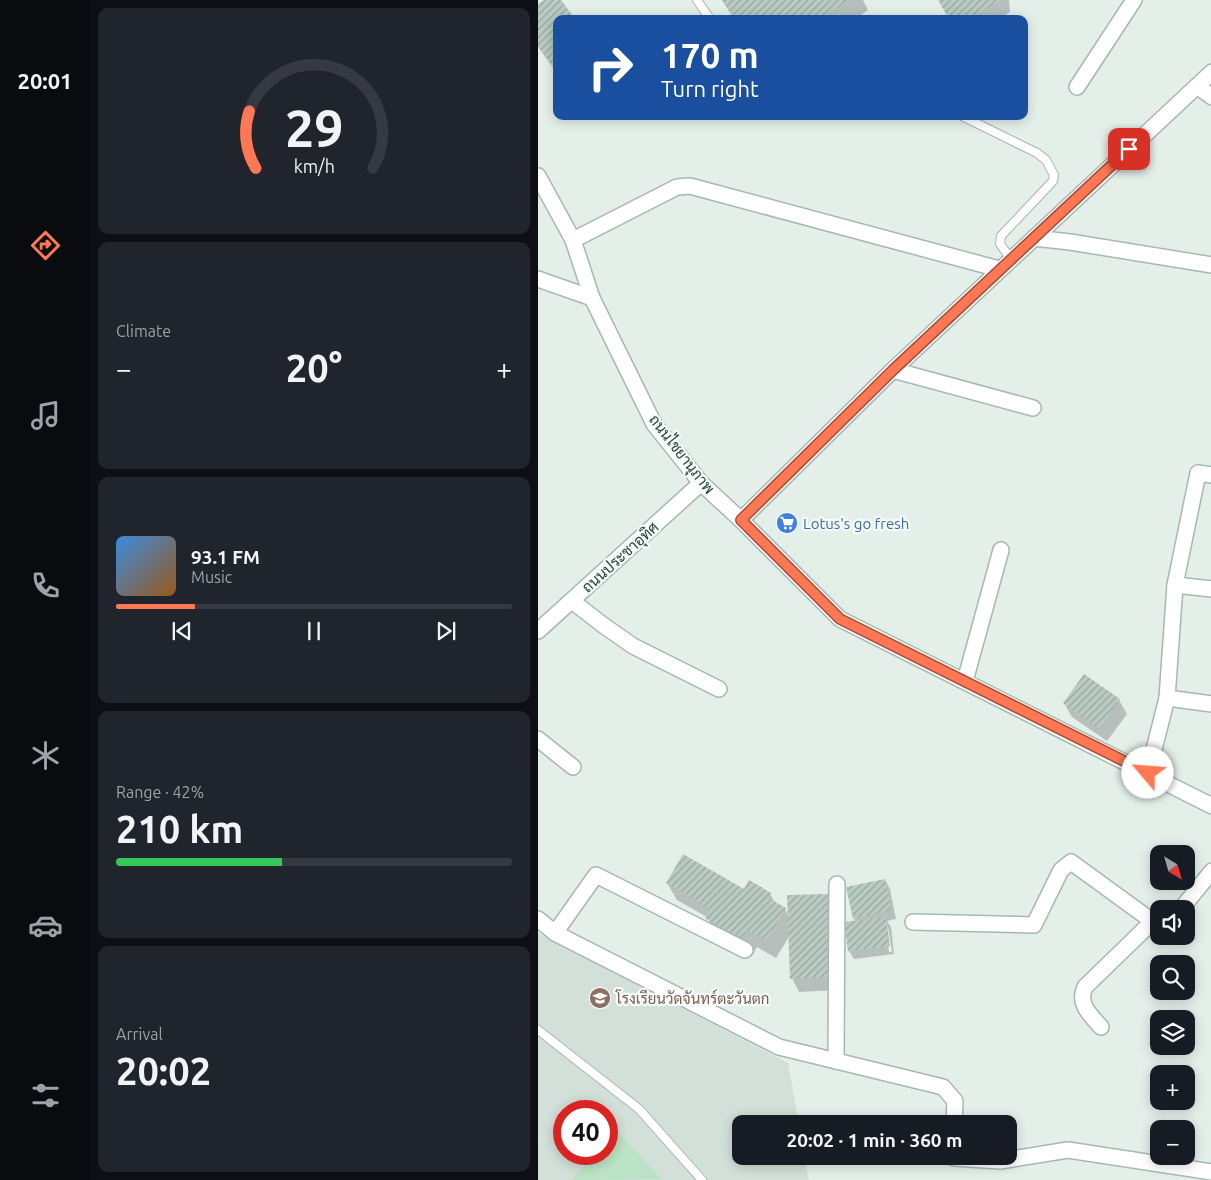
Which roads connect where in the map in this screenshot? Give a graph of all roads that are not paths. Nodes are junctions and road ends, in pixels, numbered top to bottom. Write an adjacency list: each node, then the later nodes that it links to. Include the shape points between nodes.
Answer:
1 (697, 0): 3 (lane)
2 (1134, 0): 5 (street)
3 (707, 15)
4 (1212, 72): 6 (street)
5 (1077, 86)
6 (1197, 86): 7 (street); 10 (street)
7 (1212, 97)
8 (970, 120): 12 (lane, via 1037,153 1046,160 1054,175 1053,181 1001,236 1000,244)
9 (538, 176): 11 (street, ถนนไชยานุภาพ)
10 (1034, 238): 12 (street); 13 (street)
11 (573, 240): 14 (street, via 677,187 690,186); 16 (street, ถนนไชยานุภาพ)
12 (1011, 259): 14 (street)
13 (1212, 264)
14 (999, 270): 17 (street)
15 (538, 279): 16 (street)
16 (592, 298): 20 (street, ถนนไชยานุภาพ, via 654,424)
17 (893, 370): 18 (street); 21 (street)
18 (1033, 408)
19 (1212, 475): 23 (street, via 1198,473)
20 (701, 483): 21 (street, ถนนไชยานุภาพ); 25 (street, ถนนประชาอุทิศ)
21 (741, 520): 27 (street, ถนนไชยานุภาพ, via 840,619)
22 (1001, 550): 27 (street)
23 (1175, 585): 24 (street); 29 (street)
24 (1212, 589)
25 (572, 601): 26 (street, ถนนประชาอุทิศ); 28 (street, via 633,646)
26 (538, 631)
27 (965, 681): 33 (street, ถนนไชยานุภาพ)
28 (718, 689)
29 (1166, 698): 30 (street); 33 (street)
30 (1212, 704)
31 (538, 739): 32 (street)
32 (573, 767)
33 (1148, 773): 34 (street, ถนนไชยานุภาพ)
34 (1212, 806)
35 (1212, 871): 37 (street)
36 (837, 884): 46 (street)
37 (1188, 900)
38 (538, 919): 42 (street)
39 (1150, 920): 40 (street, via 1071,862 1061,870 1034,925)
40 (914, 922)
41 (1150, 929): 44 (street, via 1082,993 1088,1013)
42 (555, 933): 43 (street, via 596,875); 46 (street, via 779,1047)
43 (745, 950)
44 (1100, 1027)
45 (538, 1030): 50 (lane, via 639,1109)
46 (836, 1061): 47 (street, via 943,1087 954,1101)
47 (954, 1115)
48 (1017, 1158): 49 (street, via 1068,1150)
49 (1212, 1172)
50 (702, 1180)

